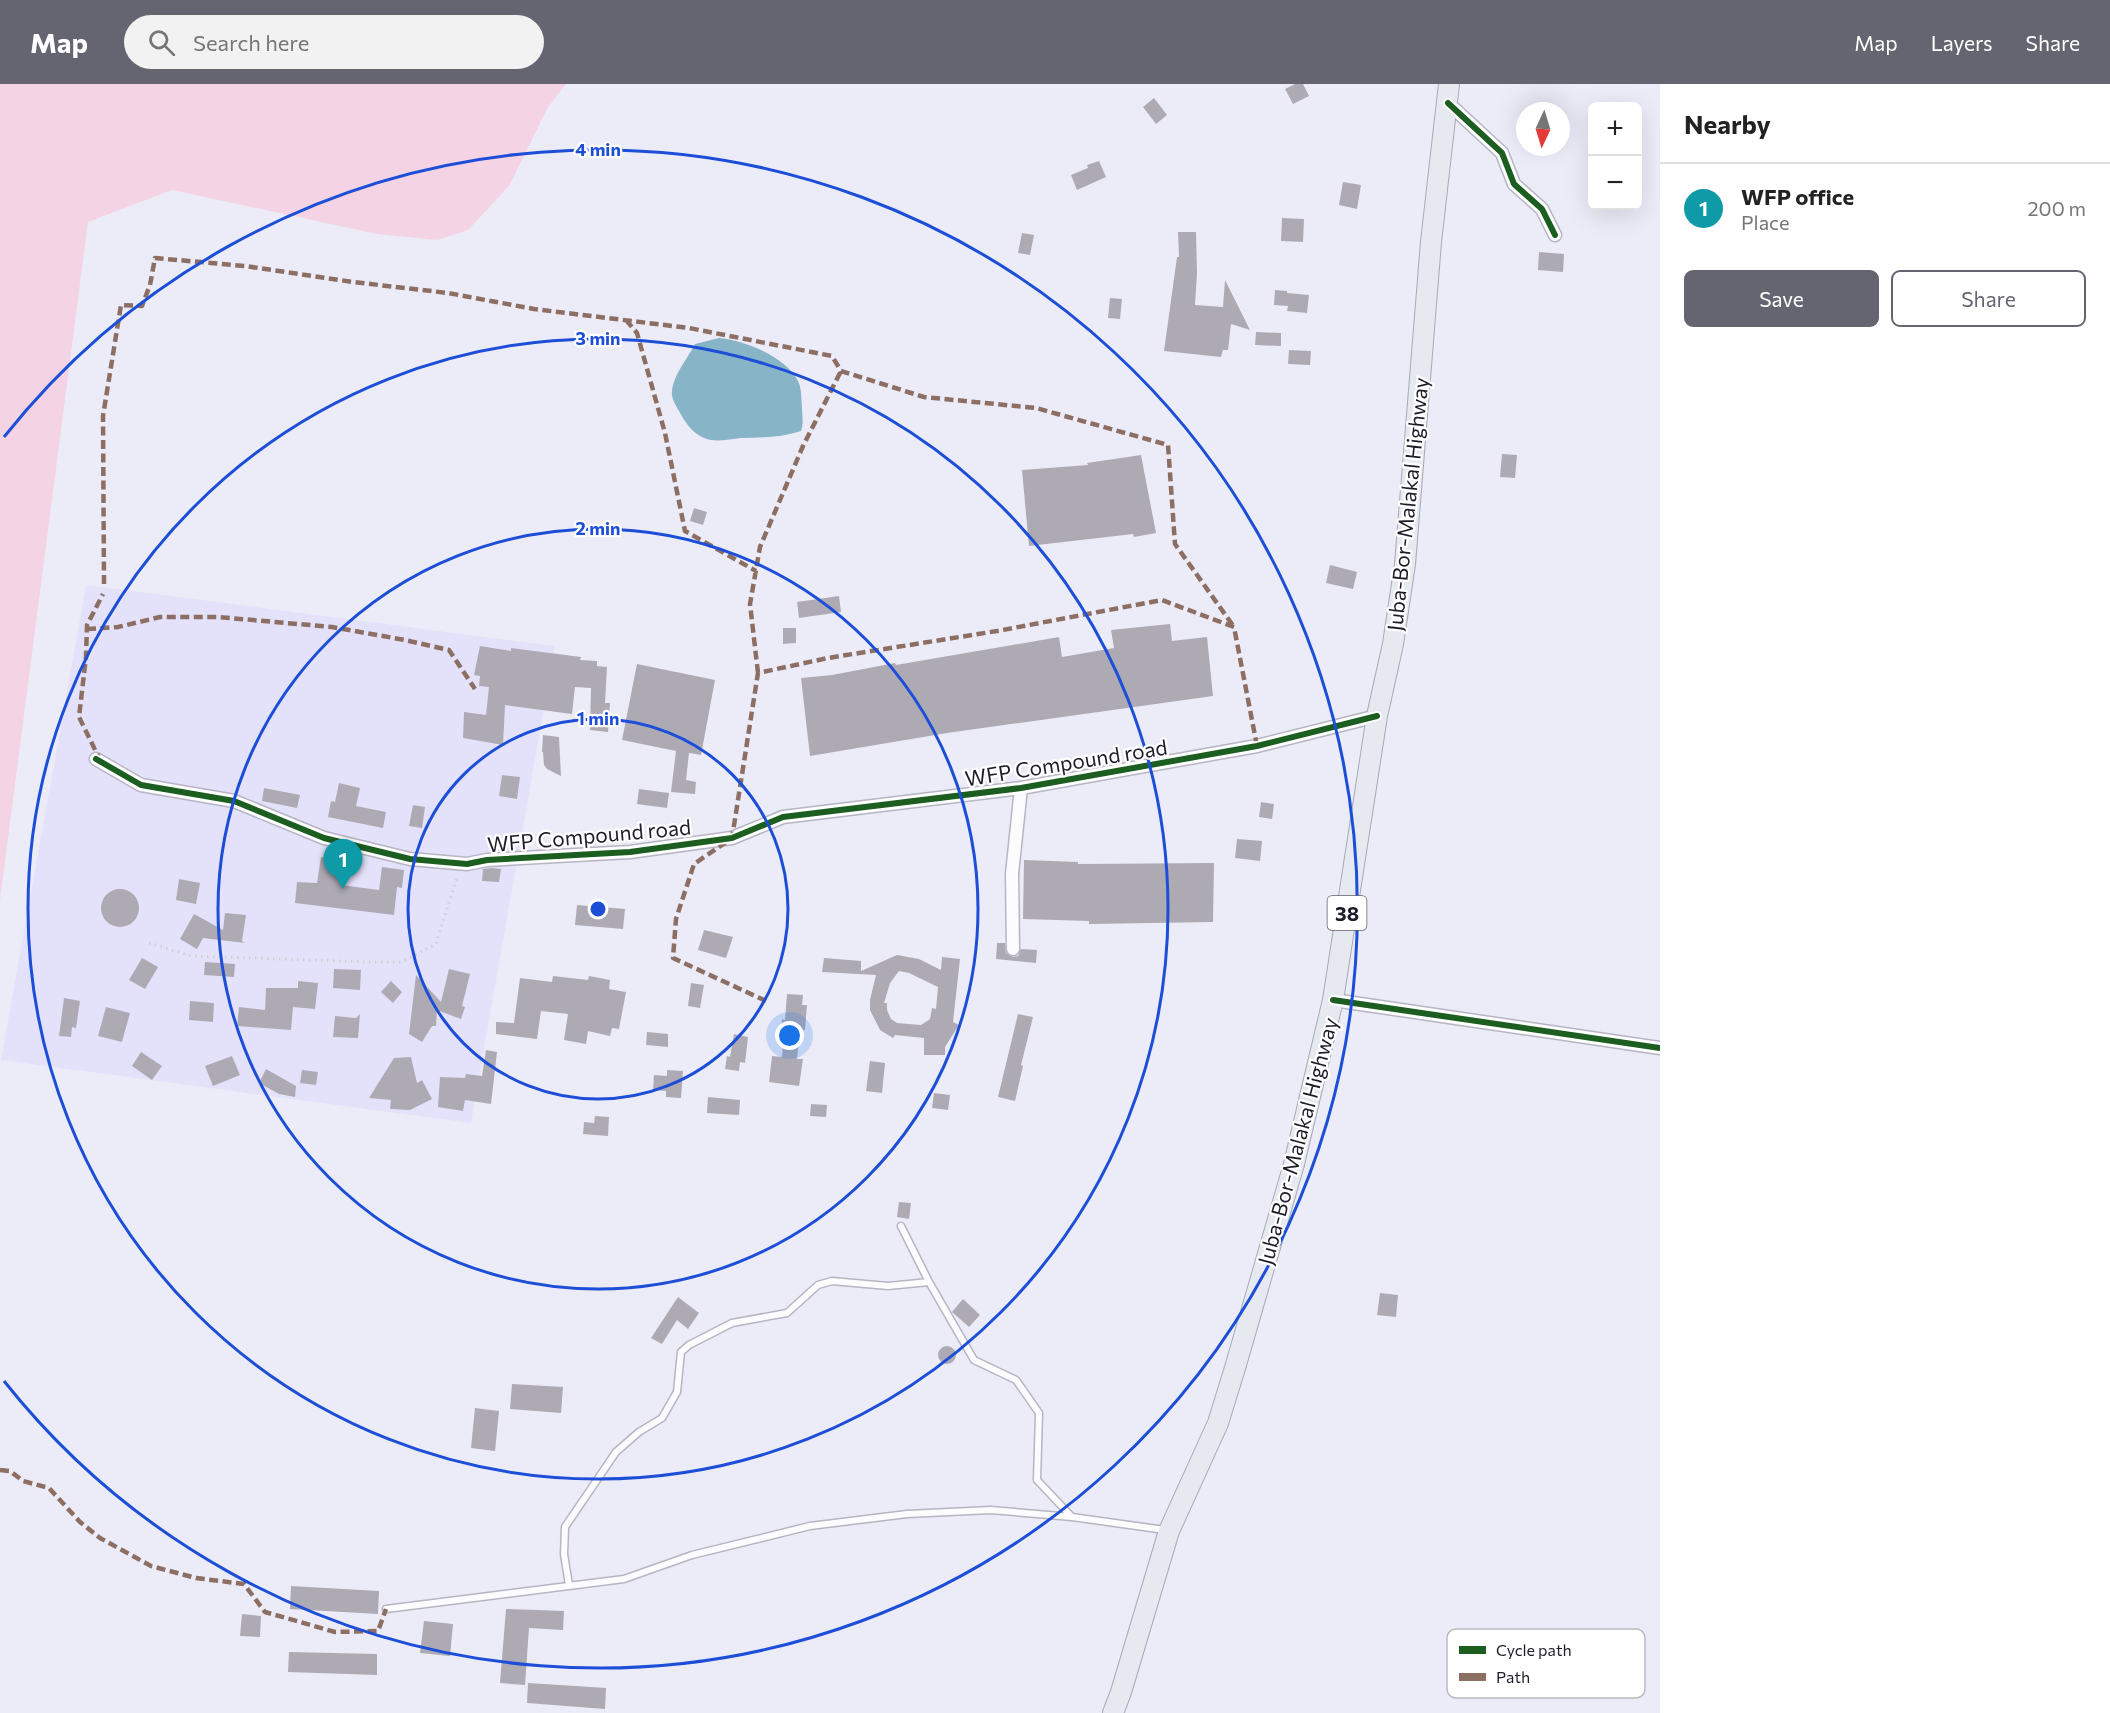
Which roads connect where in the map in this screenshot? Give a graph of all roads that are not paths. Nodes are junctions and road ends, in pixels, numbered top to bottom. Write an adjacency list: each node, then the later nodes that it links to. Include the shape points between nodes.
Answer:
1 (1448, 93): 2 (street, via 1502,153 1514,184 1542,209); 3 (main road, Juba-Bor-Malakal Highway / 38, via 1431,242 1405,564)
2 (1555, 235)
3 (1377, 716): 5 (street, WFP Compound road, via 1257,746); 7 (main road, Juba-Bor-Malakal Highway / 38)
4 (96, 759): 5 (street, WFP Compound road, via 141,785 234,801 324,838 410,859 467,864 630,852 732,838 783,817)
5 (1021, 788): 6 (street, via 1012,874)
6 (1013, 949)
7 (1333, 1000): 8 (street); 12 (main road, Juba-Bor-Malakal Highway / 38, via 1293,1164 1221,1412)
8 (1660, 1048)
9 (901, 1226): 10 (lane)
10 (929, 1282): 11 (lane, via 974,1360 1016,1380 1039,1413 1037,1480); 13 (lane, via 888,1286 832,1281 818,1285 787,1312 732,1323 689,1345 681,1352 677,1392 662,1418 616,1452 565,1527 564,1554)
11 (1072, 1517): 12 (lane); 13 (lane, via 991,1510 907,1514 810,1526 692,1555 624,1579)
12 (1169, 1531): 15 (main road, Juba-Bor-Malakal Highway / 38)
13 (570, 1585): 14 (lane)
14 (386, 1609)
15 (1113, 1713)

